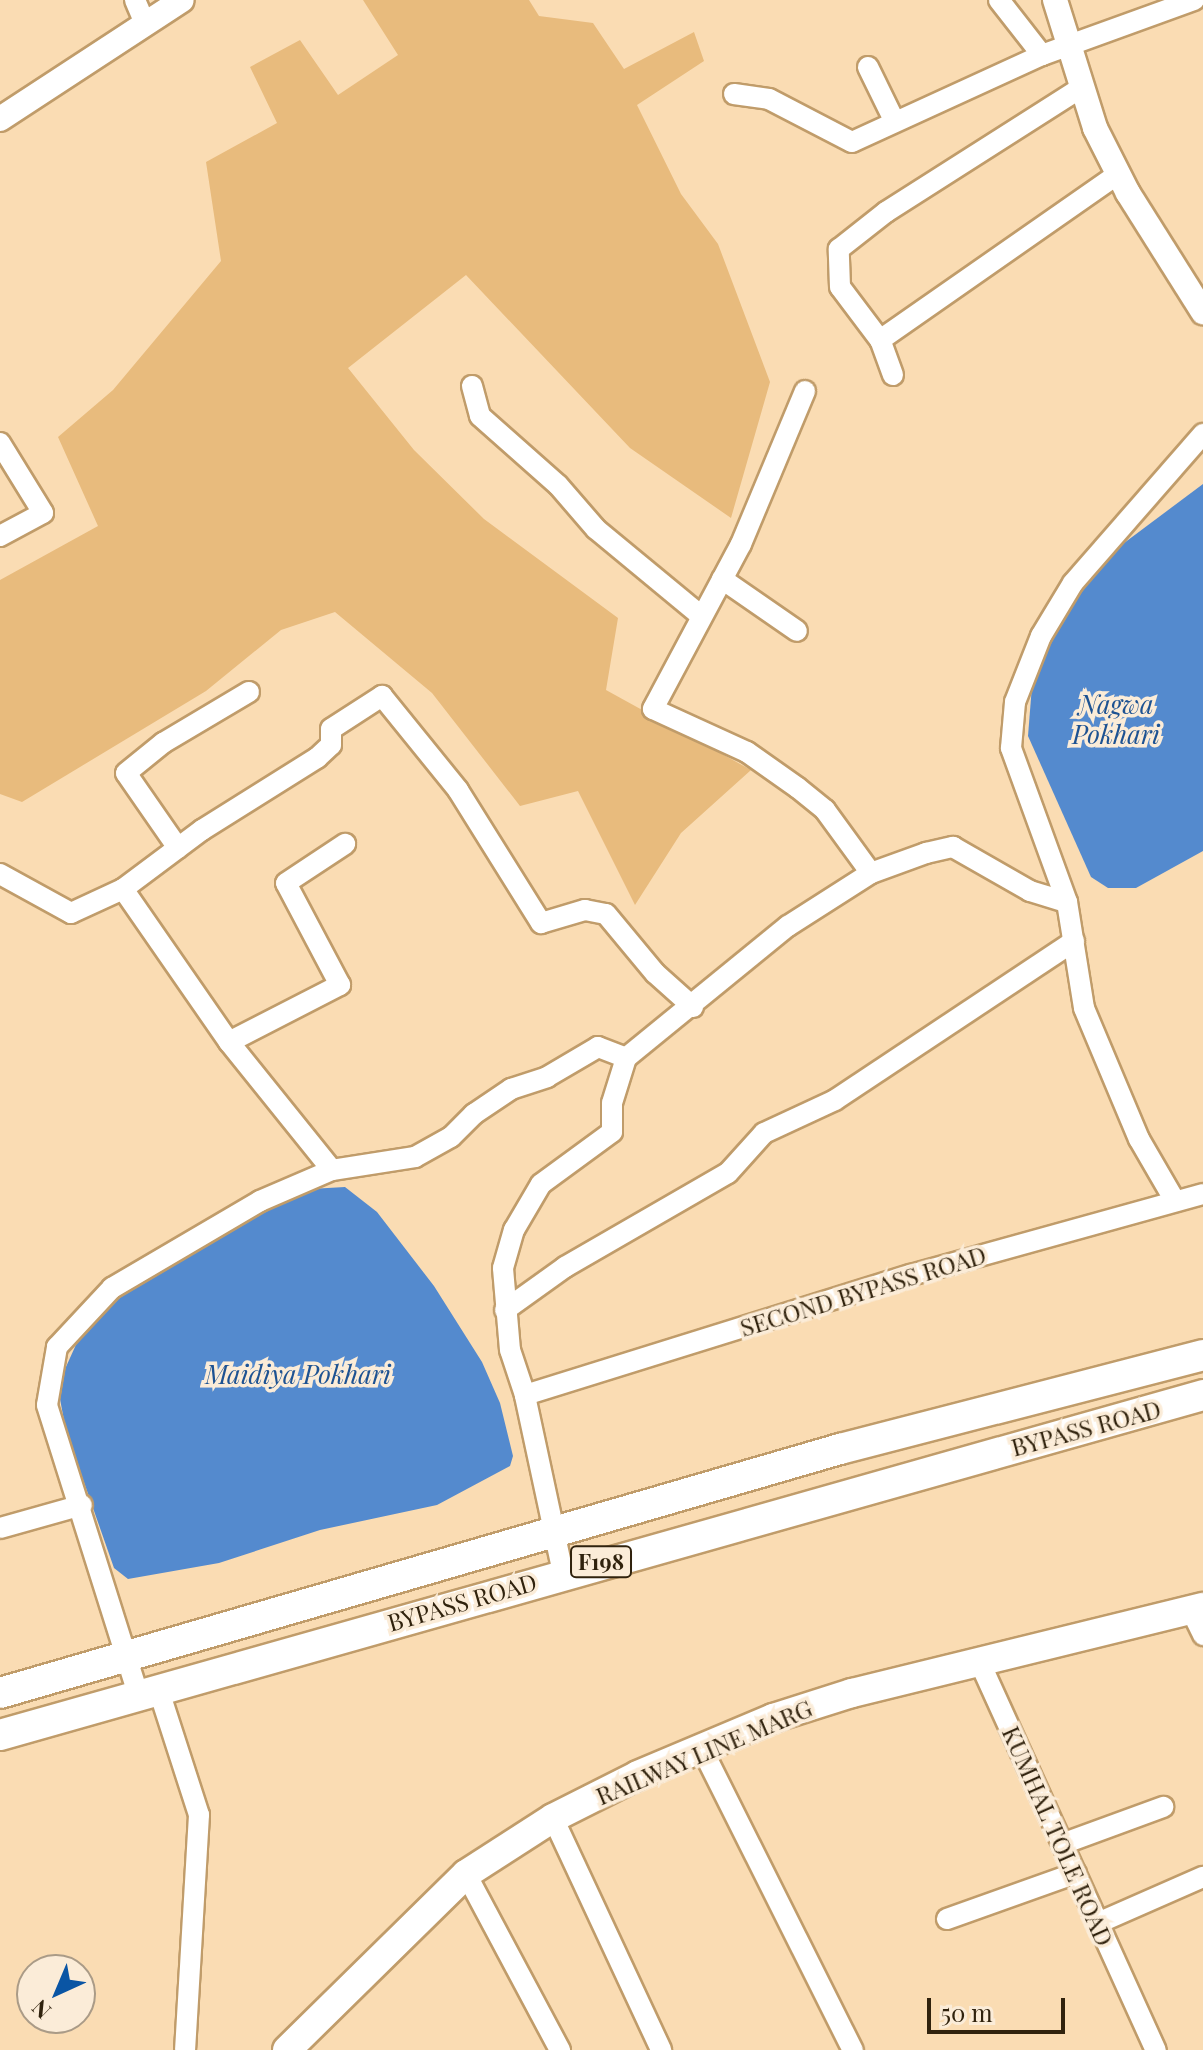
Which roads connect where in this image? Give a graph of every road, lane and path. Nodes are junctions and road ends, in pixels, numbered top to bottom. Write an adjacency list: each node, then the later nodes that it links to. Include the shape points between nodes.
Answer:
1 (135, 0): 6 (street)
2 (182, 0): 6 (street)
3 (999, 0): 8 (street)
4 (1194, 0): 7 (street)
5 (1059, 2): 7 (street)
6 (145, 23): 12 (street)
7 (1071, 48): 8 (street); 10 (street)
8 (1042, 55): 13 (street)
9 (868, 67): 13 (street)
10 (1082, 87): 14 (street); 16 (street, via 886,212 839,249 840,287)
11 (734, 94): 13 (street, via 769,99 852,142)
12 (0, 119)
13 (895, 122)
14 (1118, 174): 15 (street); 16 (street)
15 (1203, 312)
16 (880, 340): 17 (street)
17 (893, 375)
18 (472, 386): 24 (street, via 480,416 558,485 596,529)
19 (805, 391): 23 (street, via 779,462)
20 (1203, 434): 32 (street, via 1073,583 1041,636 1015,702 1011,748)
21 (0, 443): 22 (street, via 43,513)
22 (0, 536)
23 (722, 579): 24 (street); 25 (street)
24 (701, 616): 29 (street, via 653,709 747,752 798,788 825,810)
25 (797, 631)
26 (249, 692): 28 (street, via 163,743 126,773)
27 (345, 844): 35 (street, via 286,883 340,985)
28 (178, 848): 31 (street); 34 (street, via 317,758 331,745 331,729 382,696 458,790 541,923 585,910 606,914 655,973)
29 (871, 873): 32 (street, via 953,847 1030,891); 34 (street, via 788,926)
30 (0, 874): 31 (street, via 71,913)
31 (123, 889): 35 (street)
32 (1067, 902): 33 (street)
33 (1074, 941): 39 (street, via 1084,1008 1139,1139); 40 (street, via 835,1100 764,1133 728,1173 565,1267)
34 (693, 1007): 36 (street)
35 (229, 1042): 37 (street)
36 (626, 1058): 37 (street, via 598,1047 547,1077 511,1089 451,1137 415,1157); 40 (street, via 612,1103 612,1132 541,1184 514,1230 503,1268)
37 (332, 1170): 46 (street, via 249,1208 112,1288 57,1347 47,1405)
38 (1203, 1194): 39 (street, SECOND BYPASS ROAD)
39 (1175, 1201): 42 (street, SECOND BYPASS ROAD, via 911,1275)
40 (505, 1310): 42 (street, via 510,1350)
41 (1203, 1355): 44 (main road, BYPASS ROAD / F198)
42 (525, 1395): 48 (street)
43 (1203, 1395): 45 (main road, BYPASS ROAD / F198)
44 (840, 1449): 45 (main road); 48 (main road, BYPASS ROAD / F198)
45 (848, 1494): 49 (main road, BYPASS ROAD / F198)
46 (82, 1505): 47 (street); 51 (street)
47 (0, 1528)
48 (553, 1531): 49 (street); 51 (main road, BYPASS ROAD / F198)
49 (563, 1573): 54 (main road, BYPASS ROAD / F198)
50 (1199, 1617): 52 (main road, RAILWAY LINE MARG)
51 (130, 1658): 53 (main road, BYPASS ROAD / F198); 54 (street)
52 (981, 1665): 56 (main road, RAILWAY LINE MARG, via 852,1693 773,1718); 59 (street, KUMHAL TOLE ROAD)
53 (0, 1693)
54 (149, 1694): 55 (main road, BYPASS ROAD / F198); 65 (street, via 199,1815)
55 (0, 1735)
56 (702, 1749): 58 (main road, RAILWAY LINE MARG); 69 (street)
57 (1163, 1807): 59 (street)
58 (553, 1818): 61 (main road, RAILWAY LINE MARG); 68 (street)
59 (1062, 1844): 60 (street, KUMHAL TOLE ROAD)
60 (1076, 1873): 63 (street); 64 (street, KUMHAL TOLE ROAD)
61 (466, 1874): 66 (main road, RAILWAY LINE MARG); 67 (street)
62 (1203, 1877): 64 (street)
63 (947, 1919)
64 (1098, 1923): 70 (street, KUMHAL TOLE ROAD)
65 (185, 2050)
66 (287, 2050)
67 (560, 2050)
68 (661, 2050)
69 (853, 2050)
70 (1156, 2050)

